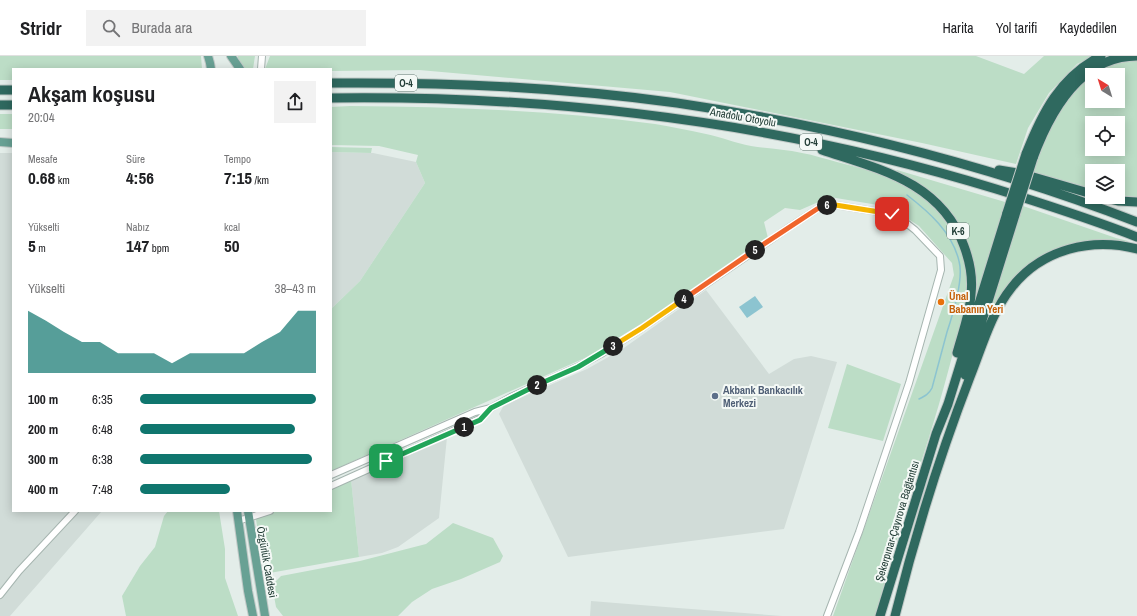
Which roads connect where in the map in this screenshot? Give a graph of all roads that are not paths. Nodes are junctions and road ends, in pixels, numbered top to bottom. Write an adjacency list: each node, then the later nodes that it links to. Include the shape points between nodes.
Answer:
1 (208, 56): 6 (main road)
2 (262, 56): 9 (street)
3 (1101, 56): 19 (highway, via 1077,71 1058,91 1035,130)
4 (1137, 56): 19 (highway, via 1118,58 1105,63 1072,87 1062,99)
5 (233, 57): 7 (main road); 8 (main road)
6 (211, 68)
7 (234, 68)
8 (239, 68)
9 (261, 68)
10 (332, 83): 20 (highway, Anadolu Otoyolu / O-4, via 481,85 676,103 803,125)
11 (0, 90): 12 (highway)
12 (12, 90)
13 (332, 98): 16 (highway, Anadolu Otoyolu / O-4, via 433,98 520,102 691,120)
14 (0, 105): 15 (highway)
15 (12, 105)
16 (778, 135): 26 (highway, Anadolu Otoyolu / O-4, via 958,178 1098,222); 29 (highway, K-6, via 890,173 908,182 943,209 961,236 970,266 971,295)
17 (12, 141): 18 (main road)
18 (1, 142)
19 (1030, 156): 24 (highway, bridge)
20 (969, 165): 21 (highway, via 1023,174); 25 (highway, Anadolu Otoyolu / O-4)
21 (1085, 192)
22 (1125, 201): 23 (highway)
23 (1137, 202)
24 (1011, 214): 29 (highway); 32 (highway)
25 (1137, 222)
26 (1137, 237)
27 (1137, 249): 32 (highway, via 1097,244 1061,251 1035,265 1012,286 989,326)
28 (491, 408): 30 (street, via 475,412); 31 (street, via 480,420); 39 (street, via 601,354 817,209 829,204 892,214 901,219 940,256 941,270 909,383)
29 (936, 434): 40 (highway, Şekerpınar-Çayırova Bağlantısı)
30 (332, 475)
31 (332, 486)
32 (929, 499): 41 (highway, Şekerpınar-Çayırova Bağlantısı, via 909,560)
33 (74, 512): 36 (street)
34 (261, 512): 35 (street)
35 (242, 514): 37 (main road, Özgürlük Caddesi, via 248,591); 38 (main road, Özgürlük Caddesi)
36 (0, 595)
37 (253, 616)
38 (265, 616)
39 (827, 616)
40 (880, 616)
41 (895, 616)

